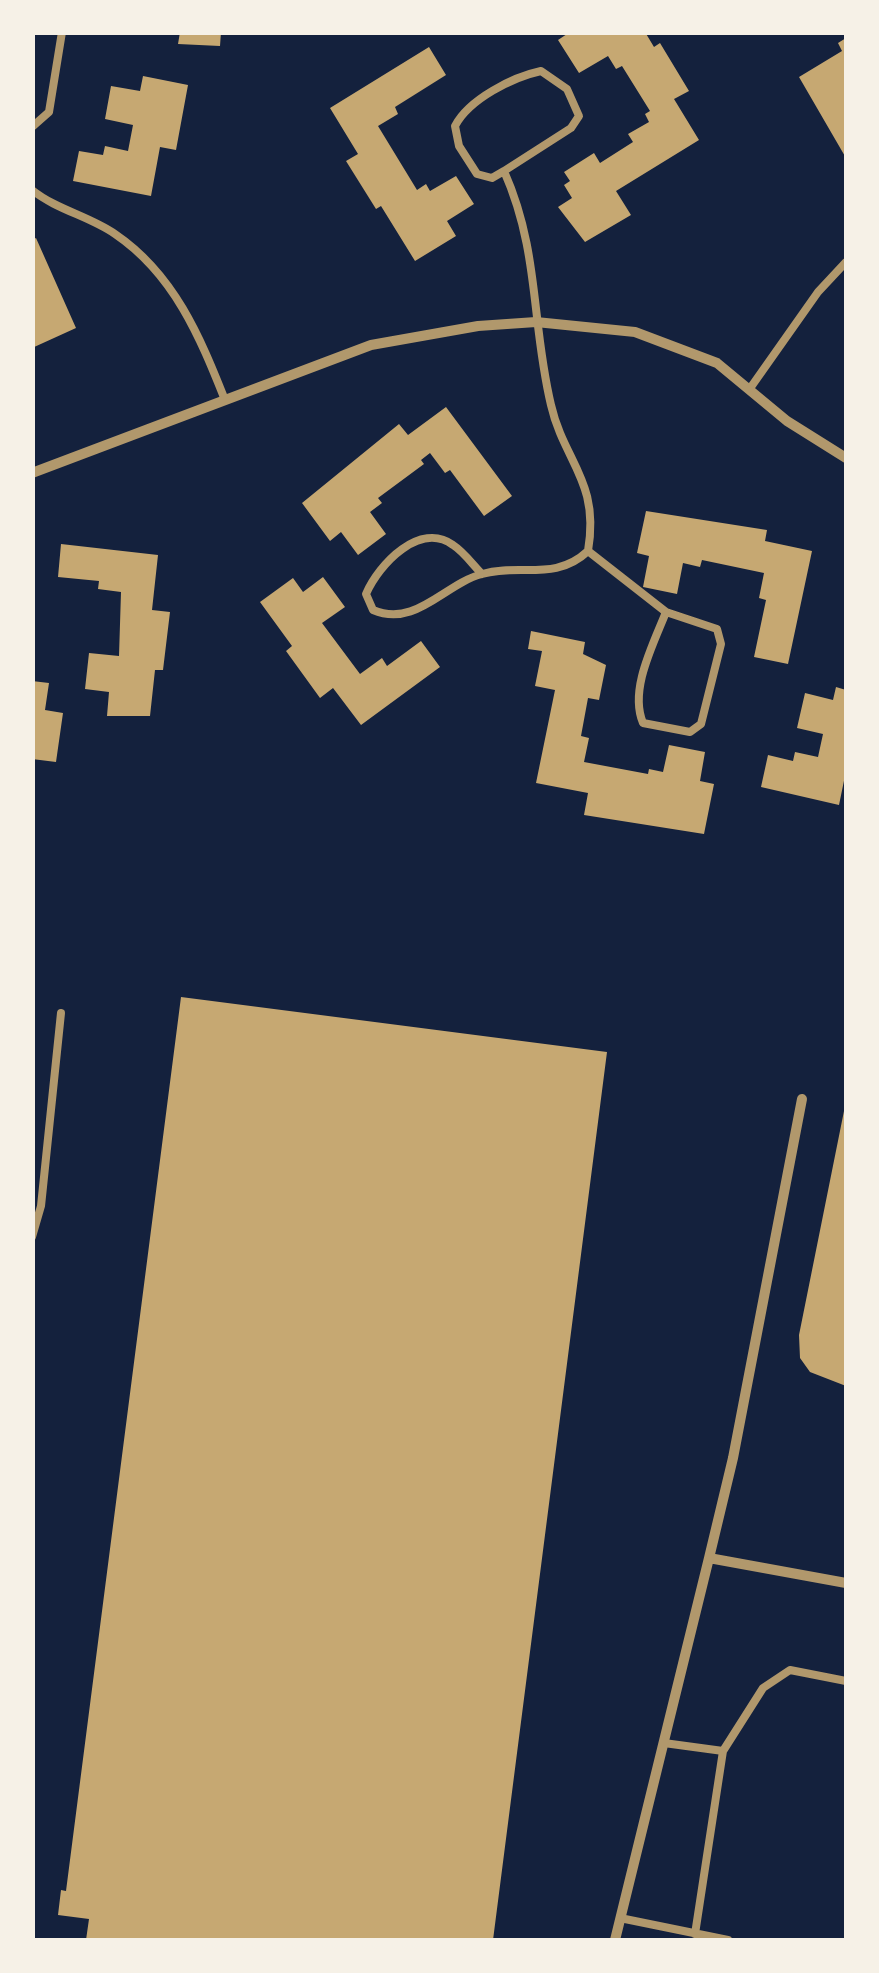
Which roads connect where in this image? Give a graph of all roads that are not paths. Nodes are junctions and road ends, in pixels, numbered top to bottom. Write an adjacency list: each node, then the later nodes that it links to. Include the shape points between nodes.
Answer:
1 (62, 32): 2 (lane, via 49,112)
2 (32, 127)
3 (504, 171): 3 (lane, via 572,128 579,116 568,89 541,71 468,108 455,126 477,174 492,178); 6 (lane, via 531,250)
4 (32, 190): 8 (lane, via 114,233 150,264 194,322)
5 (846, 262): 7 (lane)
6 (536, 322): 7 (street, via 635,332 717,363); 8 (street, via 372,345); 11 (lane, via 551,406 584,476)
7 (750, 387): 9 (street, via 787,421)
8 (225, 400): 10 (street)
9 (846, 458)
10 (32, 473)
11 (588, 551): 12 (lane, via 543,573); 13 (lane)
12 (482, 574): 12 (lane, via 452,544 432,536 409,544 366,594 373,610 388,616 428,604)
13 (666, 612): 13 (lane, via 717,629 721,644 701,724 690,732 643,724 637,708)
14 (61, 1012): 16 (lane)
15 (802, 1099): 17 (street)
16 (32, 1237)
17 (709, 1558): 18 (street); 20 (street)
18 (846, 1583)
19 (846, 1681): 21 (lane, via 790,1670 762,1688)
20 (664, 1743): 21 (lane); 22 (street)
21 (723, 1751): 23 (lane)
22 (620, 1918): 23 (lane); 24 (street)
23 (695, 1934): 25 (lane)
24 (615, 1940)
25 (728, 1940)

